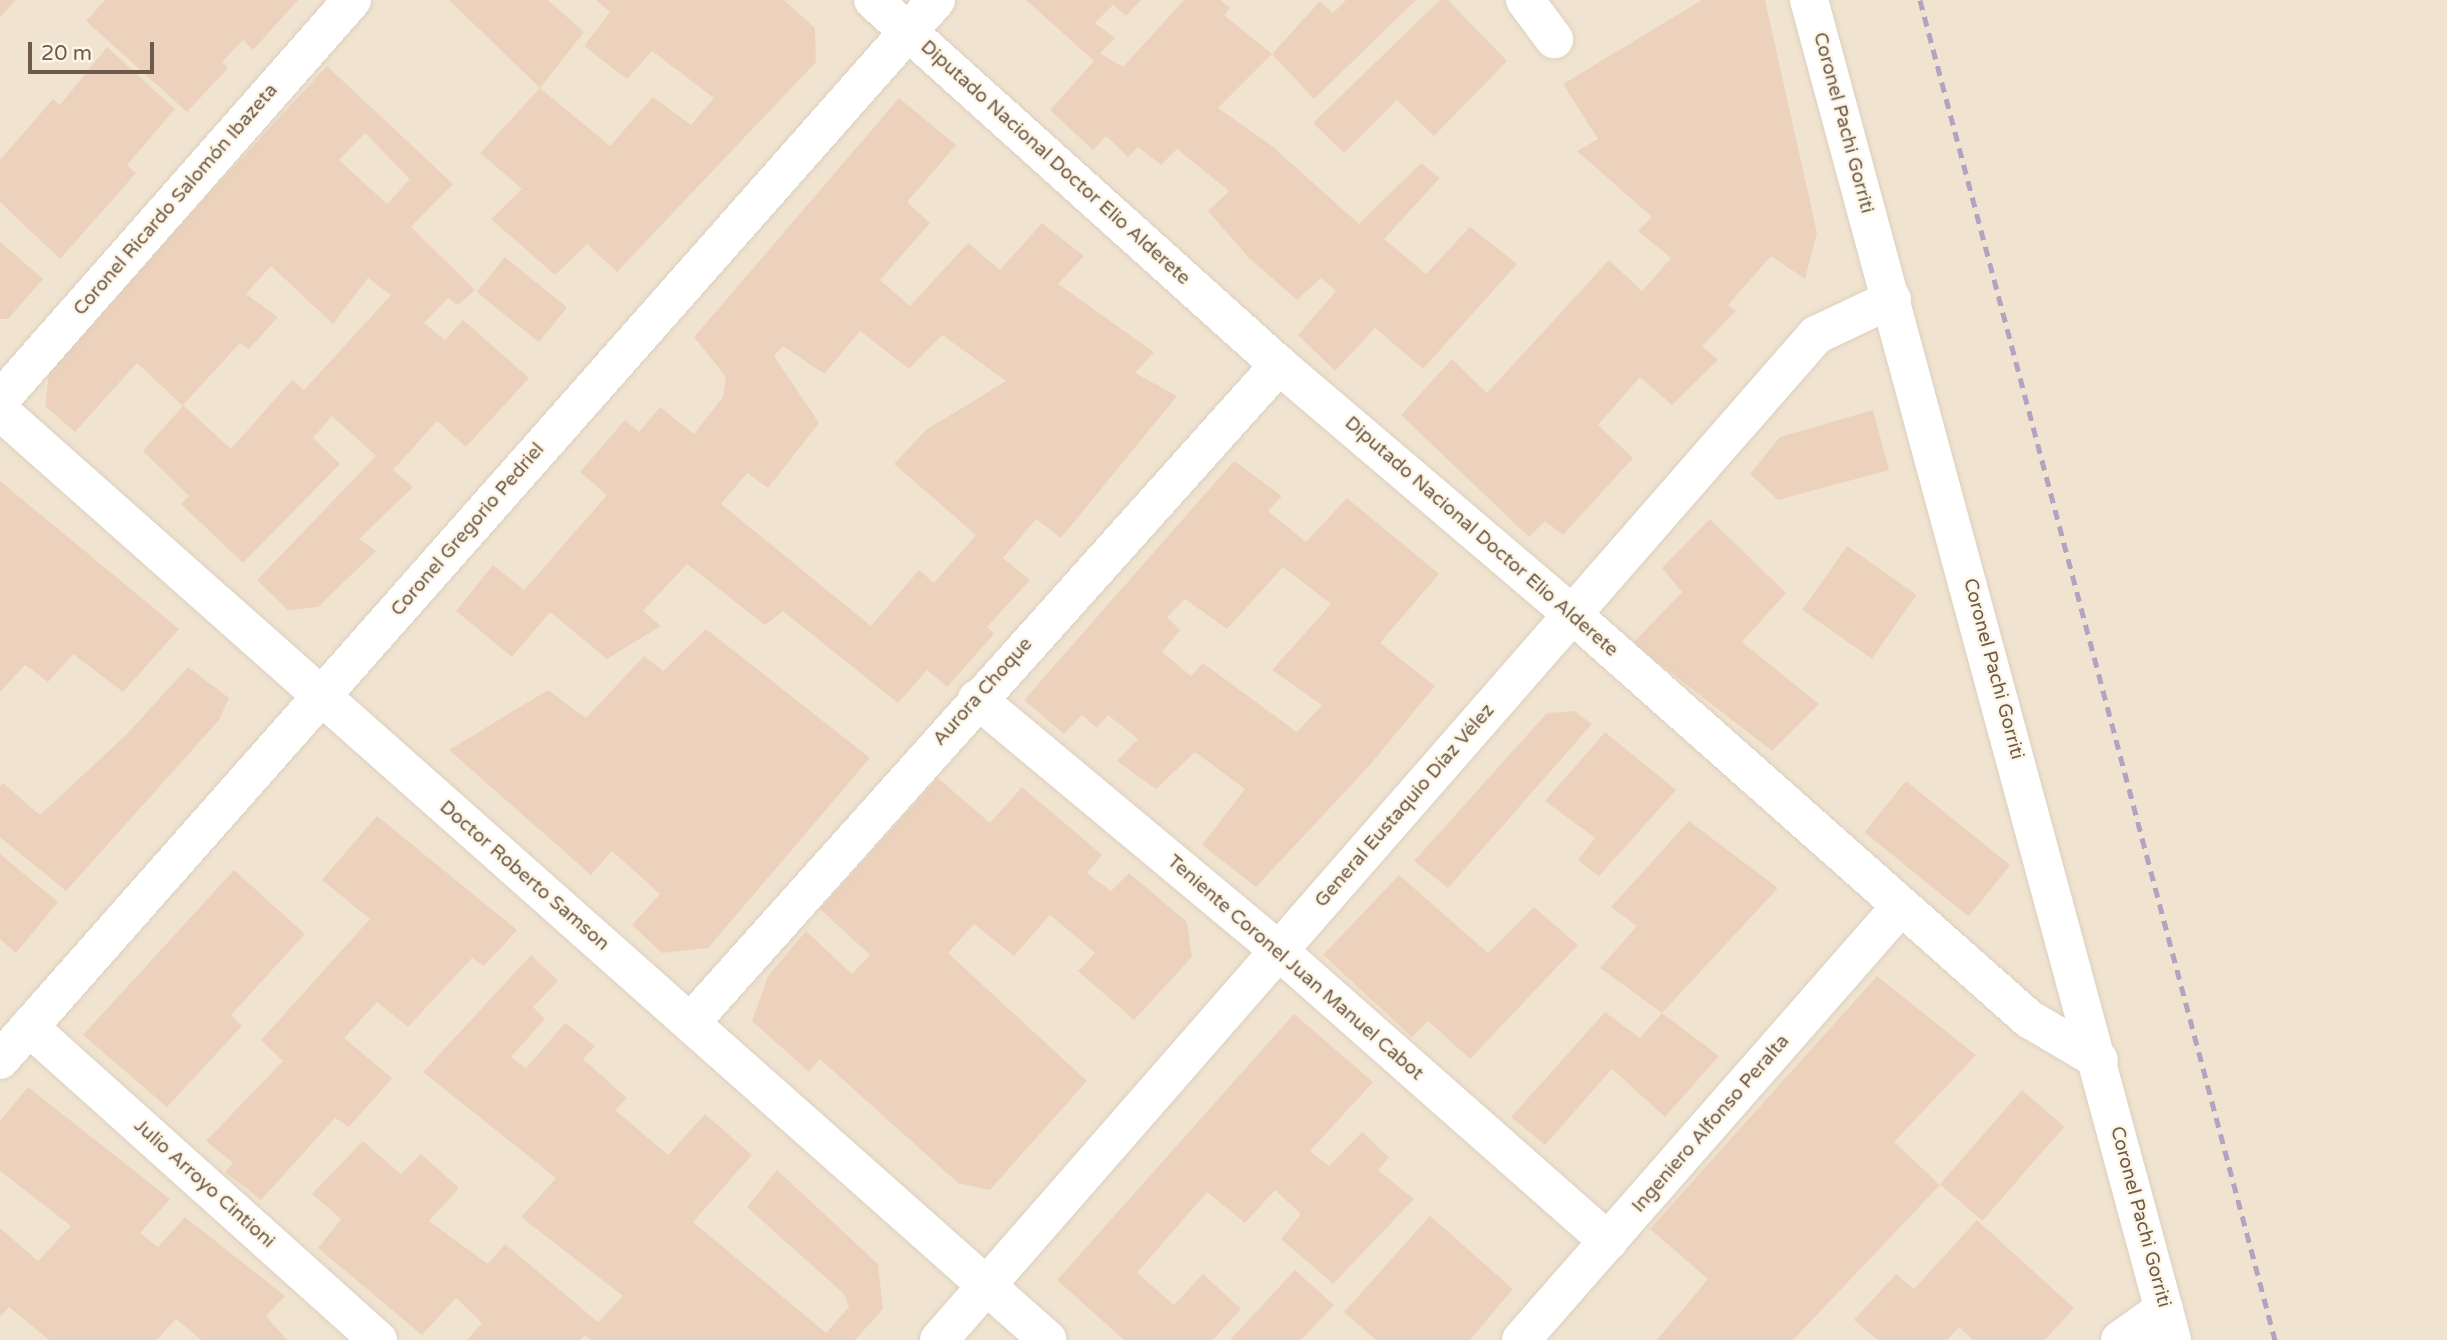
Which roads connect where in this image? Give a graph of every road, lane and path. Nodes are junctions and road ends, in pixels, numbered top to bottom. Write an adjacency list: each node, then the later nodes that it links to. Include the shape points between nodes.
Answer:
1 (352, 0): 10 (street, Coronel Ricardo Salomón Ibazeta)
2 (873, 0): 6 (street, Diputado Nacional Doctor Elio Alderete)
3 (936, 0): 6 (street, Coronel Gregorio Pedriel)
4 (1525, 0): 7 (street)
5 (1809, 0): 8 (street, Coronel Pachi Gorriti)
6 (908, 31): 9 (street, Diputado Nacional Doctor Elio Alderete); 13 (street, Coronel Gregorio Pedriel)
7 (1554, 39)
8 (1892, 299): 12 (street, General Eustaquio Díaz Vélez, via 1816,335); 20 (street, Coronel Pachi Gorriti)
9 (1279, 365): 12 (street, Diputado Nacional Doctor Elio Alderete); 14 (street, Aurora Choque)
10 (0, 401)
11 (0, 411): 13 (street, Doctor Roberto Samson)
12 (1573, 614): 15 (street, Diputado Nacional Doctor Elio Alderete); 16 (street, General Eustaquio Díaz Vélez)
13 (319, 698): 17 (street, Doctor Roberto Samson); 18 (street, Coronel Gregorio Pedriel)
14 (976, 699): 16 (street, Teniente Coronel Juan Manuel Cabot); 17 (street, Aurora Choque)
15 (1900, 907): 20 (street, Diputado Nacional Doctor Elio Alderete, via 2029,1019); 21 (street, Ingeniero Alfonso Peralta)
16 (1279, 951): 21 (street, Teniente Coronel Juan Manuel Cabot); 22 (street, General Eustaquio Díaz Vélez)
17 (691, 1022): 22 (street, Doctor Roberto Samson)
18 (29, 1027): 19 (street, Coronel Gregorio Pedriel); 24 (street, Julio Arroyo Cintioni)
19 (0, 1060)
20 (2099, 1060): 23 (street, Coronel Pachi Gorriti)
21 (1608, 1241): 27 (street, Ingeniero Alfonso Peralta)
22 (987, 1287): 25 (street, General Eustaquio Díaz Vélez); 26 (street, Doctor Roberto Samson)
23 (2168, 1324): 28 (street)
24 (378, 1340)
25 (939, 1340)
26 (1048, 1340)
27 (1521, 1340)
28 (2120, 1340)

